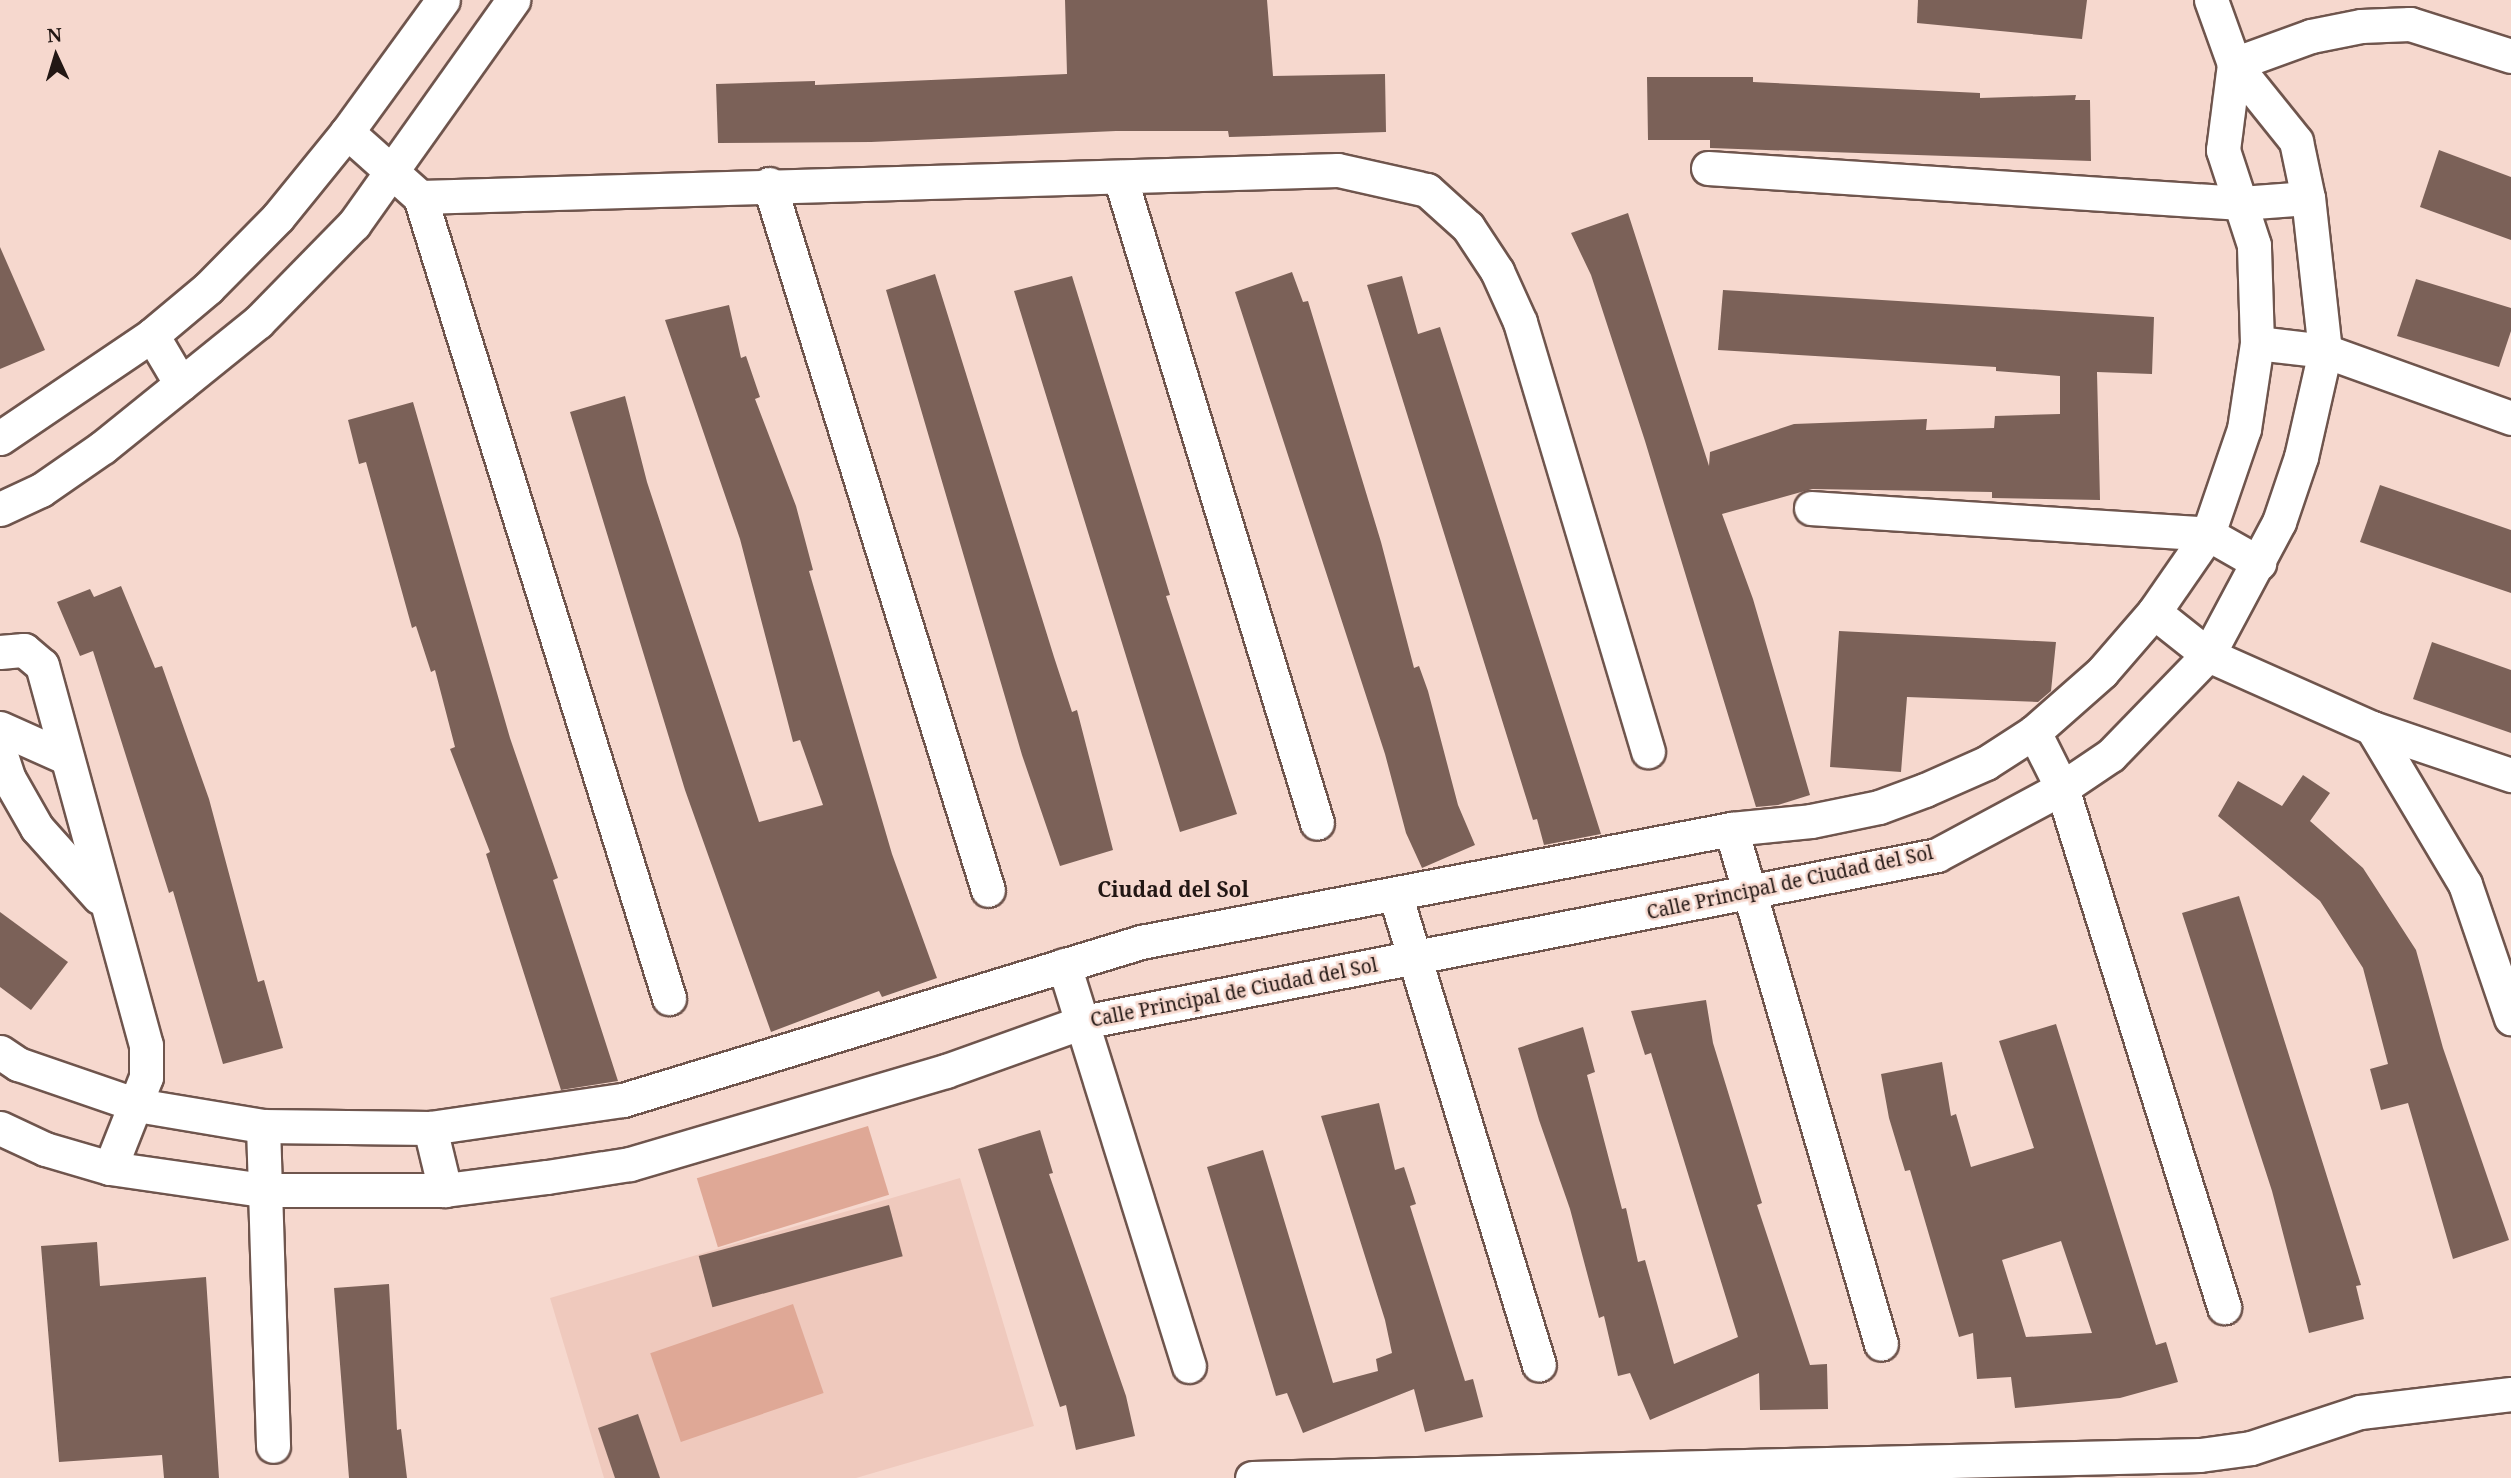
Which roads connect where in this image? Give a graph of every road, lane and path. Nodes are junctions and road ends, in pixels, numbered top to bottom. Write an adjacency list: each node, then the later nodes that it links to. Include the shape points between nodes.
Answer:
1 (443, 0): 6 (street)
2 (513, 0): 8 (street)
3 (2211, 0): 5 (street)
4 (2511, 56): 5 (street, via 2410,24 2361,26 2311,36)
5 (2234, 64): 12 (street, Calle Principal de Ciudad del Sol, via 2296,141); 13 (street, via 2223,150)
6 (347, 132): 8 (street); 14 (street, via 278,217)
7 (1708, 168): 13 (street)
8 (395, 171): 11 (street); 17 (street, via 354,224 258,322)
9 (1119, 177): 10 (street); 30 (street, via 1338,170 1427,190 1468,227 1497,271 1520,322); 35 (street)
10 (769, 184): 11 (street); 37 (street)
11 (420, 197): 43 (street)
12 (2308, 198): 13 (street); 16 (street, Calle Principal de Ciudad del Sol)
13 (2241, 203): 15 (street, via 2254,245)
14 (152, 335): 17 (street); 19 (street)
15 (2258, 343): 16 (street); 22 (street, via 2244,429)
16 (2325, 351): 18 (street); 23 (street, Calle Principal de Ciudad del Sol, via 2301,457)
17 (181, 384): 21 (street, via 41,490)
18 (2511, 418)
19 (0, 438)
20 (1811, 508): 22 (street)
21 (0, 509)
22 (2208, 534): 23 (street); 24 (street)
23 (2259, 563): 26 (street, Calle Principal de Ciudad del Sol)
24 (2154, 612): 26 (street); 29 (street, via 2102,672)
25 (0, 652): 32 (street, via 24,650 42,665)
26 (2208, 655): 28 (street); 34 (street, Calle Principal de Ciudad del Sol, via 2111,755)
27 (0, 728): 32 (street)
28 (2372, 728): 33 (street); 44 (street, via 2465,884)
29 (2034, 732): 34 (street); 36 (street, via 1986,763 1879,807 1811,821)
30 (1648, 751)
31 (0, 752): 40 (street, via 9,779 37,828 89,883)
32 (67, 758): 40 (street)
33 (2511, 775)
34 (2062, 788): 39 (street, Calle Principal de Ciudad del Sol, via 1937,855); 54 (street)
35 (1317, 824)
36 (1731, 829): 38 (street); 39 (street)
37 (988, 890)
38 (1395, 894): 41 (street); 42 (street, via 1141,942)
39 (1747, 894): 41 (street, Calle Principal de Ciudad del Sol); 55 (street)
40 (110, 914): 47 (street, via 146,1045 146,1077)
41 (1412, 958): 45 (street, Calle Principal de Ciudad del Sol); 56 (street)
42 (1064, 965): 45 (street); 50 (street, via 623,1100)
43 (670, 998)
44 (2511, 1018)
45 (1083, 1022): 53 (street, Calle Principal de Ciudad del Sol, via 946,1071 630,1164); 57 (street)
46 (0, 1052): 47 (street, via 18,1064)
47 (136, 1105): 48 (street); 51 (street)
48 (263, 1126): 50 (street); 52 (street)
49 (0, 1128): 51 (street, Calle Principal de Ciudad del Sol, via 45,1149)
50 (430, 1128): 53 (street)
51 (110, 1168): 52 (street, Calle Principal de Ciudad del Sol)
52 (263, 1190): 53 (street, Calle Principal de Ciudad del Sol); 59 (street)
53 (445, 1190)
54 (2224, 1307)
55 (1881, 1344)
56 (1539, 1364)
57 (1189, 1366)
58 (2510, 1394): 60 (street, via 2360,1412 2251,1447 2200,1455)
59 (273, 1446)
60 (1435, 1474): 61 (street)
61 (1252, 1478)

